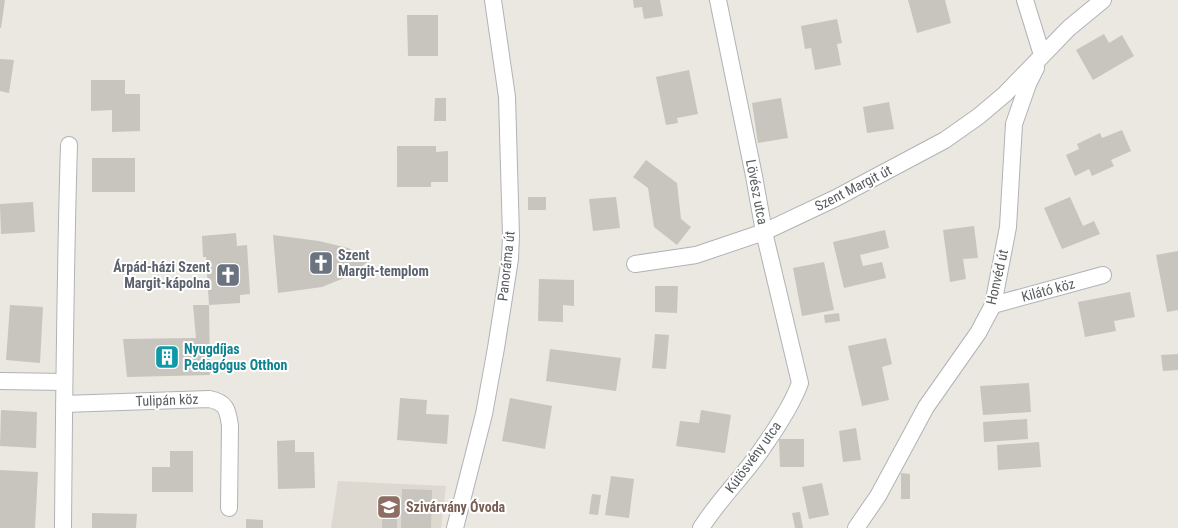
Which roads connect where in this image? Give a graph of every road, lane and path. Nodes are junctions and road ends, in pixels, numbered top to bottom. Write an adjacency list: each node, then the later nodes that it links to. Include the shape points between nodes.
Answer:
1 (493, 0): 17 (street, Panoráma út, via 507,97 510,260 484,414)
2 (718, 0): 7 (street, Lövész utca)
3 (1025, 0): 5 (street)
4 (1103, 0): 5 (street, Szent Margit út)
5 (1042, 55): 7 (street, Szent Margit út, via 992,105 945,140); 10 (street, Honvéd út, via 1014,124 1008,226)
6 (69, 145): 12 (street)
7 (764, 232): 8 (street, Szent Margit út, via 696,255); 13 (street, Lövész utca)
8 (635, 264)
9 (1103, 275): 10 (street, Kilátó köz)
10 (993, 305): 19 (street, Honvéd út, via 978,333 926,407 878,496)
11 (0, 381): 12 (street)
12 (64, 382): 14 (street)
13 (800, 383): 18 (street, Kútösvény utca, via 764,447)
14 (64, 404): 15 (street, Tulipán köz, via 217,400 228,414 230,426); 16 (street)
15 (229, 508)
16 (64, 528)
17 (455, 528)
18 (701, 528)
19 (856, 528)

